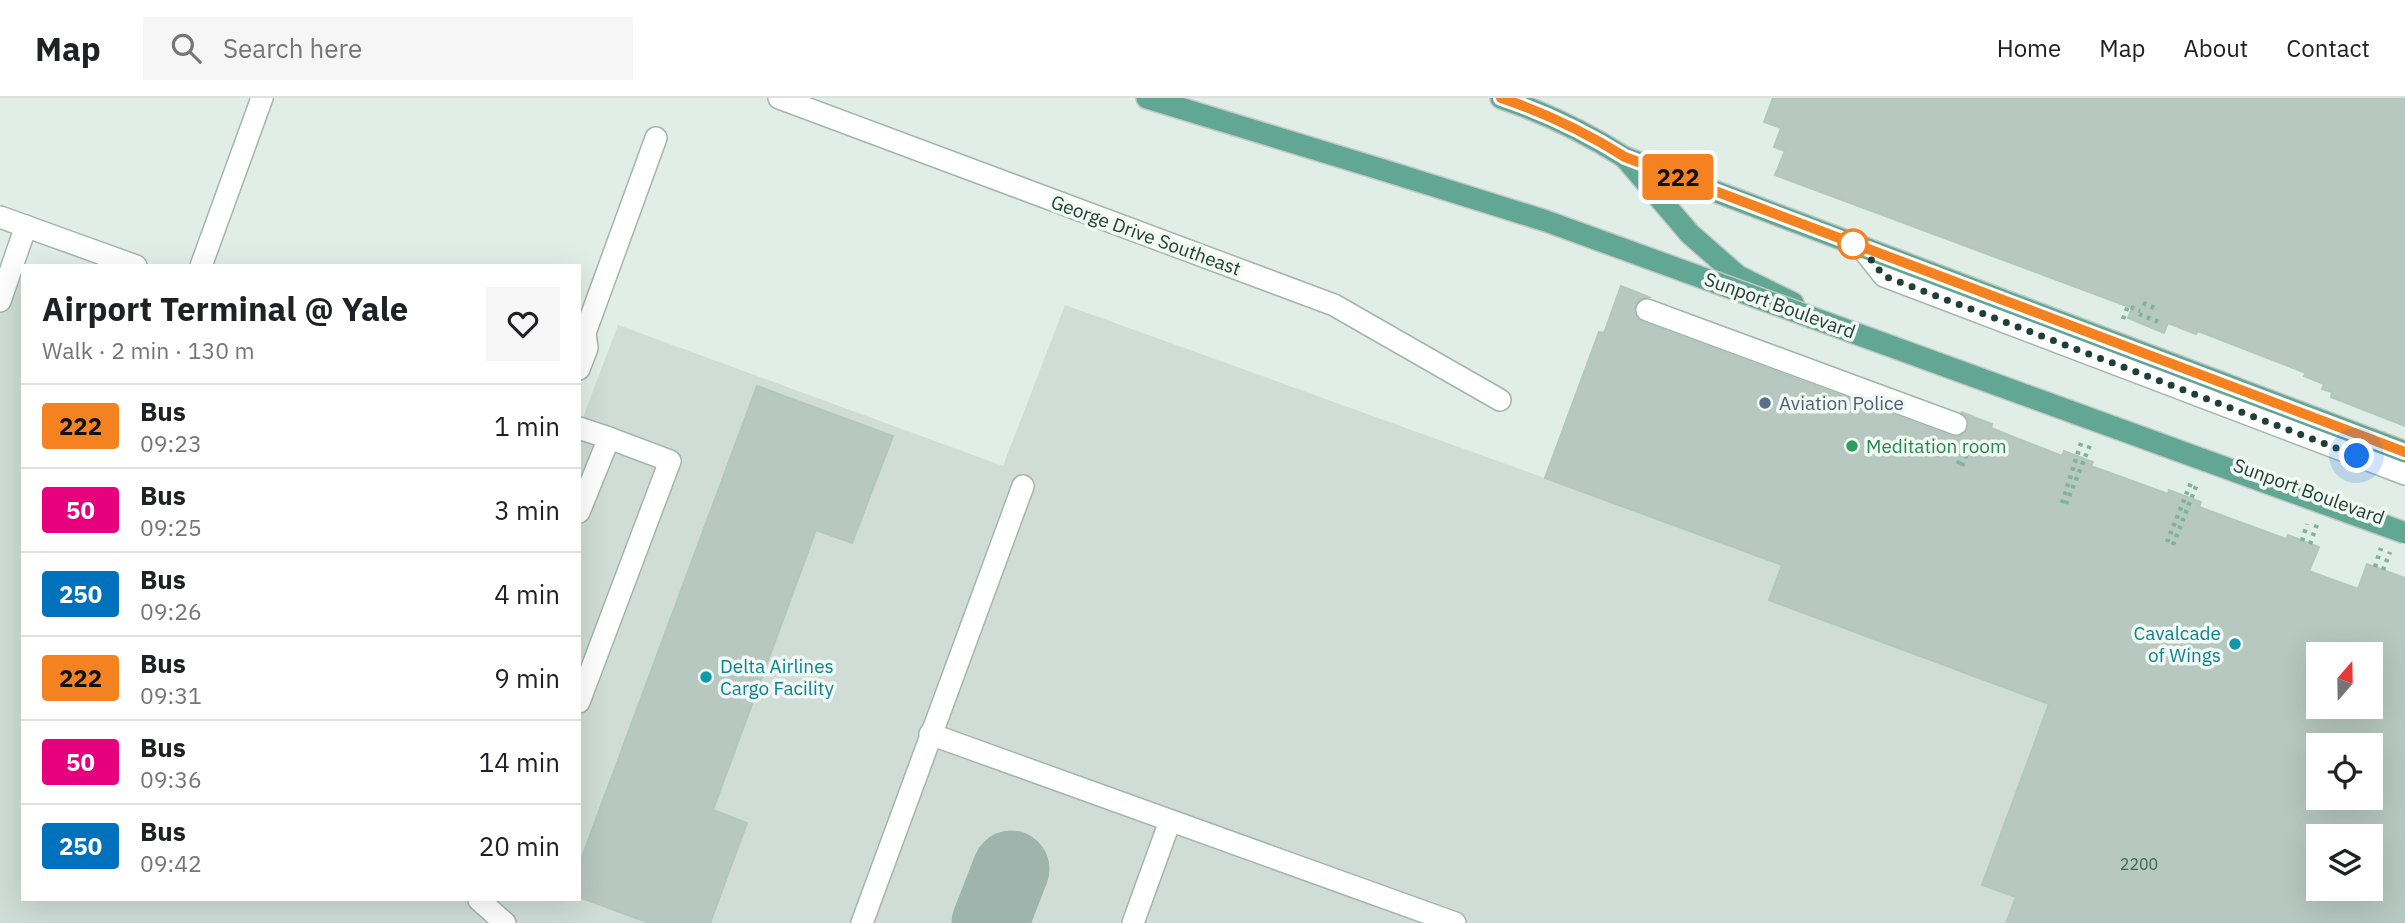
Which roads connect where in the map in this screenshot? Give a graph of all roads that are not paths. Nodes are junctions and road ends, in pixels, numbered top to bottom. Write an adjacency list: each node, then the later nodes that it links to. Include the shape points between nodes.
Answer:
1 (262, 98): 11 (street)
2 (779, 98): 16 (street, George Drive Southeast, via 1334,305)
3 (1147, 98): 25 (main road, Sunport Boulevard, bridge, via 1546,221)
4 (1501, 98): 6 (main road, Sunport Boulevard, via 1540,111)
5 (656, 138): 14 (street)
6 (1625, 157): 9 (main road, Sunport Boulevard); 24 (main road, Sunport Boulevard, via 1690,234 1738,276 1796,304)
7 (0, 217): 8 (street)
8 (26, 226): 10 (street); 12 (street)
9 (1861, 247): 20 (main road, Sunport Boulevard); 21 (street, via 1884,276)
10 (130, 264)
11 (202, 264)
12 (0, 301)
13 (1647, 310): 17 (street)
14 (582, 334): 15 (street, via 587,348)
15 (581, 364)
16 (1500, 400)
17 (1956, 424)
18 (581, 429): 19 (street)
19 (609, 438): 23 (street); 26 (street, via 670,461)
20 (2405, 452)
21 (2405, 474)
22 (1023, 486): 27 (street)
23 (581, 507)
24 (2405, 526)
25 (2405, 533)
26 (581, 697)
27 (930, 734): 28 (street); 31 (street)
28 (1170, 821): 32 (street); 33 (street)
29 (480, 901): 30 (street)
30 (505, 923)
31 (862, 923)
32 (1133, 923)
33 (1455, 923)

